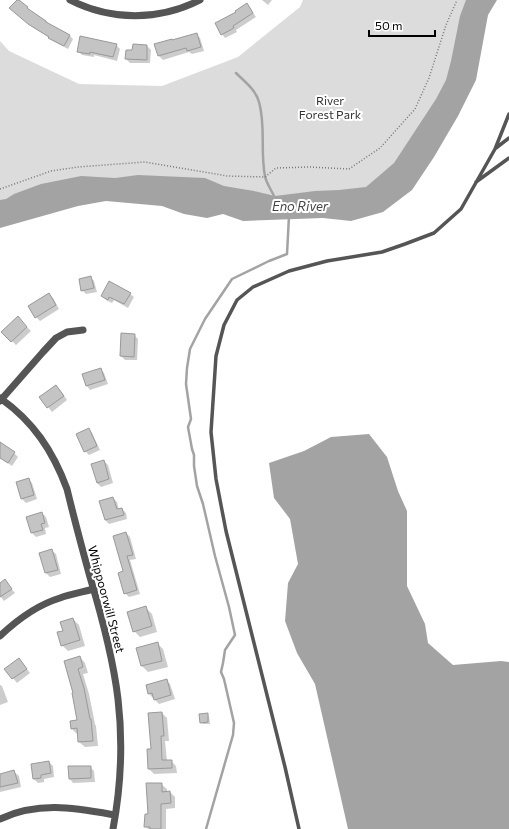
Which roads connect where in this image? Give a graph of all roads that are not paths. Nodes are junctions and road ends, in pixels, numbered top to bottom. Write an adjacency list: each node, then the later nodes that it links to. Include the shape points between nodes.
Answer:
1 (70, 0): 2 (street, via 96,10 125,16 150,16 180,9)
2 (200, 0)
3 (509, 114): 5 (lane)
4 (509, 138): 5 (lane)
5 (495, 149): 7 (lane)
6 (509, 158): 7 (lane)
7 (476, 183): 15 (lane, via 461,209 434,233 382,252 327,261 289,271 253,287 237,300 224,325 216,356 211,432 216,478 226,531)
8 (83, 330): 9 (street, via 67,332 56,338)
9 (0, 399): 10 (street, Whippoorwill Street, via 28,422 53,458 67,488)
10 (94, 589): 11 (street, via 44,604 17,621); 12 (street, Whippoorwill Street, via 110,650 118,699 121,761)
11 (0, 636)
12 (115, 815): 13 (street, via 63,807 17,812); 14 (street, Whippoorwill Street)
13 (0, 819)
14 (113, 829)
15 (299, 829)

